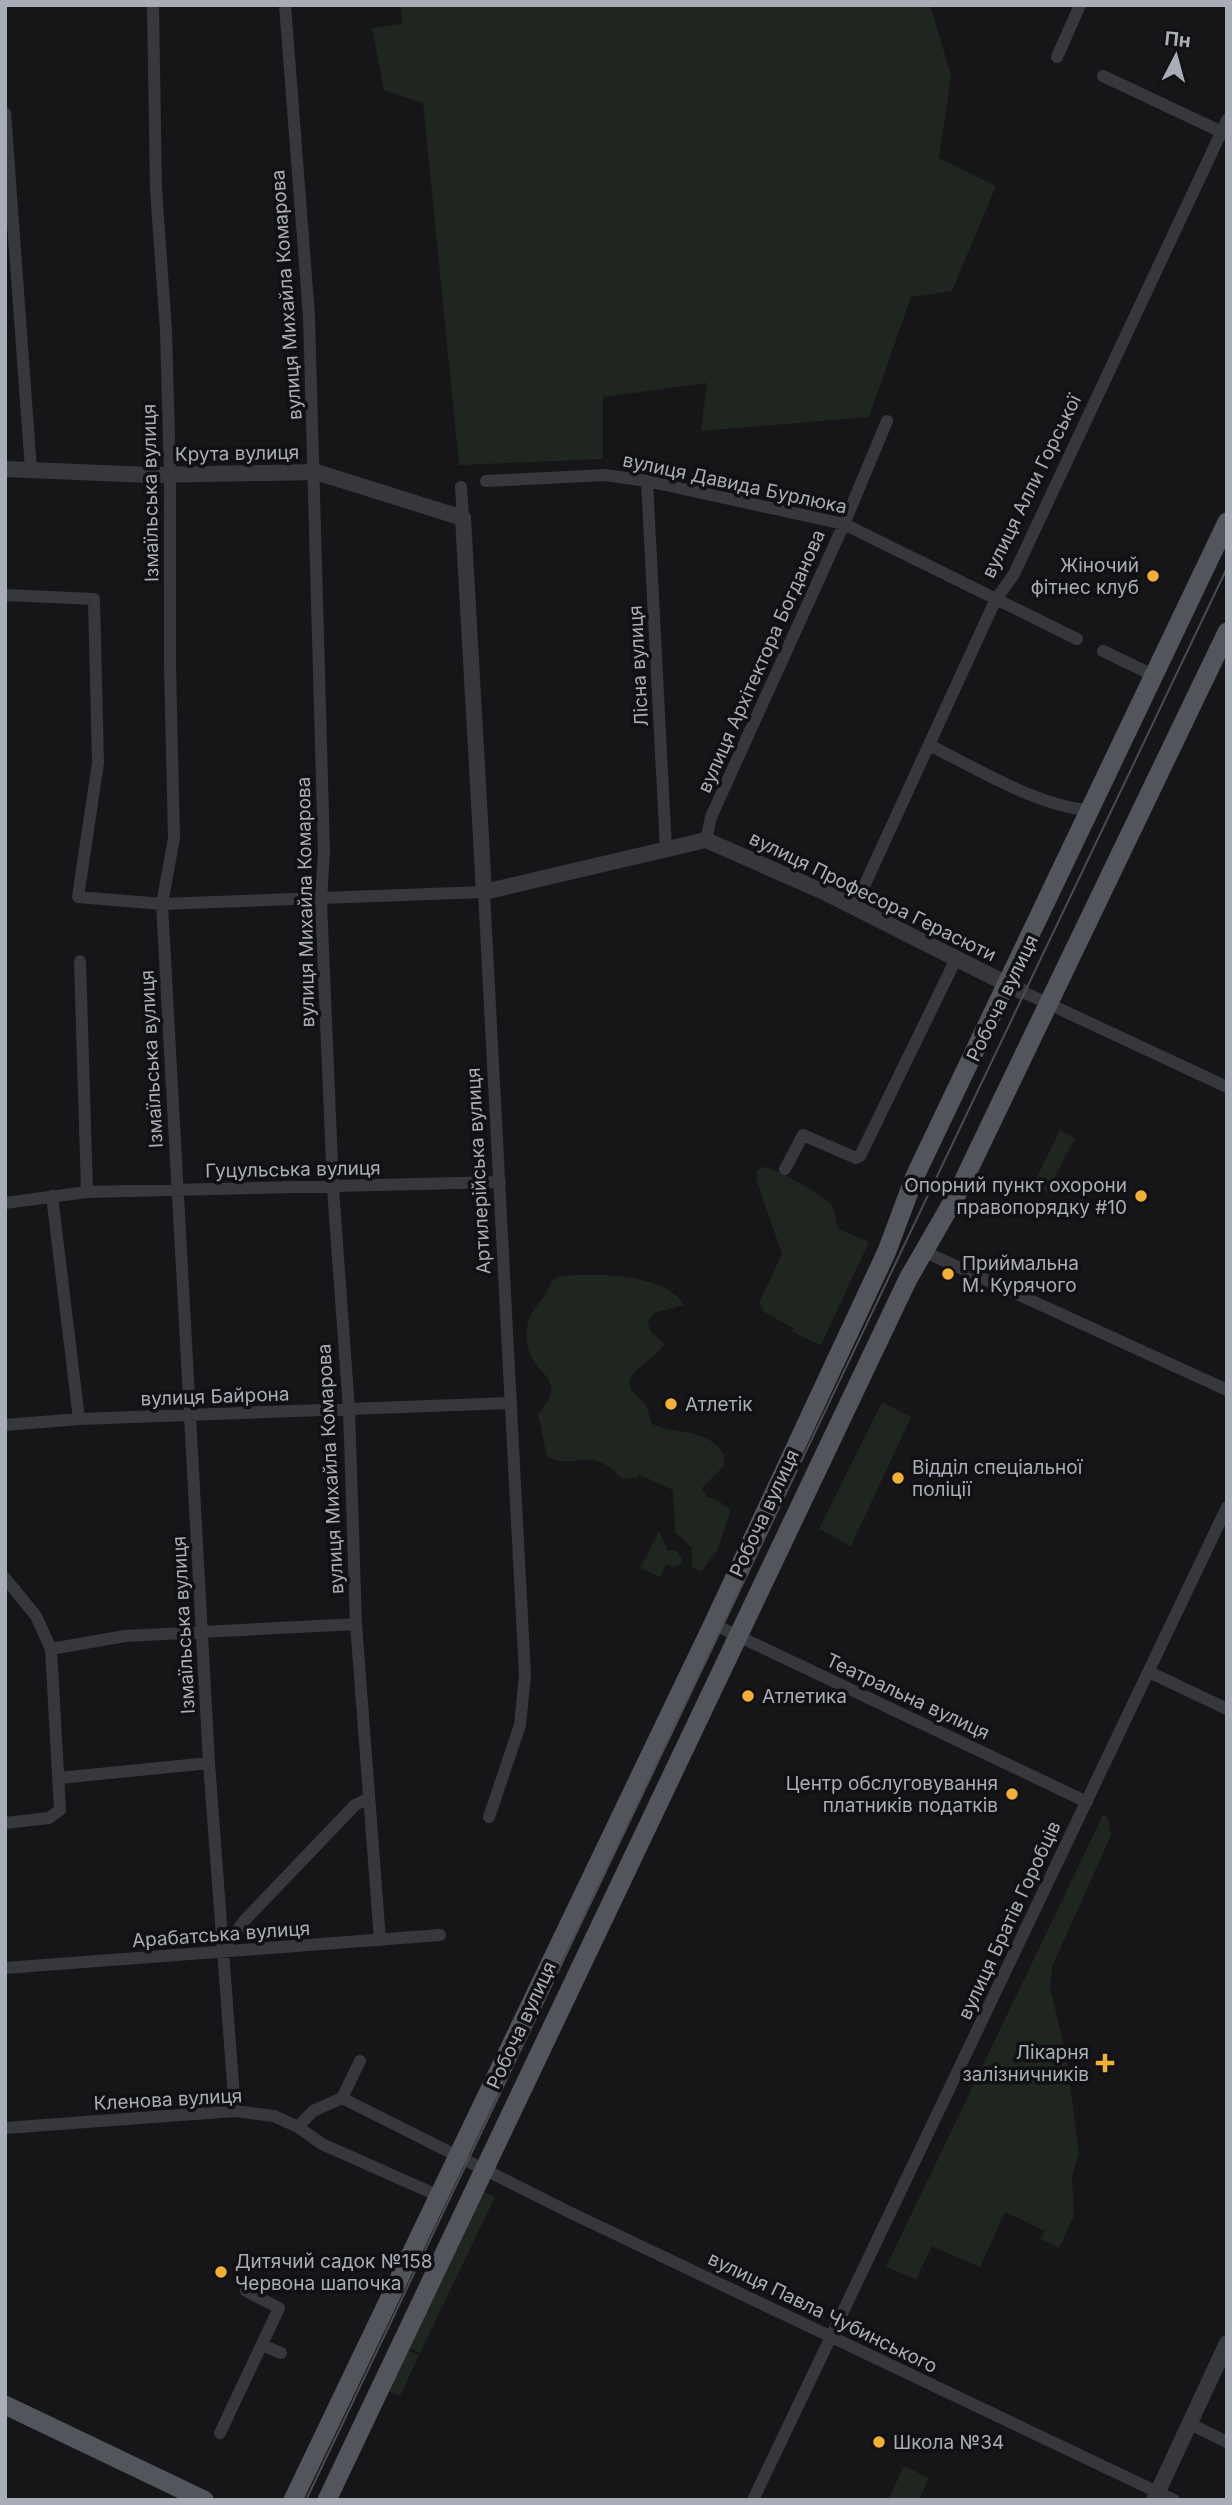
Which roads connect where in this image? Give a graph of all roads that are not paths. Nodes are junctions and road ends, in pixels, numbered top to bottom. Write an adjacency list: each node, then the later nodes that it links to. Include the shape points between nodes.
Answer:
1 (153, 5): 12 (street, Ізмаїльська вулиця, via 155,176)
2 (285, 5): 11 (street, вулиця Михайла Комарова)
3 (1080, 5): 4 (street)
4 (1057, 57)
5 (1103, 76): 7 (street)
6 (5, 113): 10 (street)
7 (1225, 129): 20 (street, вулиця Алли Горської, via 1014,574)
8 (887, 421): 18 (street, вулиця Архітектора Богданова)
9 (5, 469): 10 (street, Крута вулиця)
10 (31, 470): 12 (street, Крута вулиця)
11 (316, 472): 12 (street, Крута вулиця); 16 (street, Крута вулиця); 30 (street, вулиця Михайла Комарова, via 324,852)
12 (170, 475): 31 (street, Ізмаїльська вулиця, via 174,838)
13 (486, 481): 14 (street, вулиця Давида Бурлюка, via 605,475)
14 (647, 481): 18 (street, вулиця Давида Бурлюка); 28 (street, Лісна вулиця)
15 (460, 486): 16 (street)
16 (463, 518): 29 (street, Артилерійська вулиця)
17 (1227, 522): 24 (main road, Робоча вулиця)
18 (844, 524): 20 (street, вулиця Давида Бурлюка); 27 (street, вулиця Архітектора Богданова, via 711,817)
19 (5, 595): 31 (street, via 94,598 98,764 78,897)
20 (995, 601): 22 (street, вулиця Давида Бурлюка); 25 (street, вулиця Алли Горської)
21 (1227, 632): 36 (main road, Робоча вулиця)
22 (1077, 639)
23 (1103, 651): 24 (street)
24 (1153, 675): 26 (main road, Робоча вулиця)
25 (929, 745): 26 (street, via 1043,798); 32 (street, вулиця Алли Горської)
26 (1090, 810): 35 (main road, Робоча вулиця)
27 (706, 840): 28 (street); 32 (street, вулиця Професора Герасюти)
28 (666, 850): 29 (street)
29 (484, 892): 30 (street); 39 (street, Артилерійська вулиця)
30 (321, 901): 31 (street); 40 (street, вулиця Михайла Комарова)
31 (162, 904): 41 (street, Ізмаїльська вулиця)
32 (854, 908): 33 (street, вулиця Професора Герасюти)
33 (956, 959): 35 (street, вулиця Професора Герасюти); 38 (street, via 860,1155 856,1158 803,1135)
34 (80, 961): 42 (street)
35 (1015, 988): 36 (street, вулиця Професора Герасюти); 55 (main road, Робоча вулиця, via 915,1176 887,1251)
36 (1049, 1004): 37 (street, вулиця Професора Герасюти); 45 (main road, Робоча вулиця, via 957,1194)
37 (1227, 1087)
38 (785, 1169)
39 (500, 1182): 40 (street, Гуцульська вулиця); 47 (street, Артилерійська вулиця)
40 (333, 1188): 41 (street, Гуцульська вулиця); 48 (street, вулиця Михайла Комарова)
41 (178, 1190): 42 (street, Гуцульська вулиця); 49 (street, Ізмаїльська вулиця)
42 (88, 1192): 43 (street, Гуцульська вулиця)
43 (52, 1196): 44 (street, Гуцульська вулиця); 50 (street)
44 (5, 1203)
45 (923, 1251): 46 (street); 57 (main road, Робоча вулиця)
46 (1227, 1390)
47 (510, 1402): 48 (street, вулиця Байрона); 65 (street, Артилерійська вулиця, via 525,1675 520,1725)
48 (349, 1410): 49 (street, вулиця Байрона); 54 (street, вулиця Михайла Комарова)
49 (192, 1415): 50 (street, вулиця Байрона); 56 (street, Ізмаїльська вулиця)
50 (79, 1419): 51 (street, вулиця Байрона)
51 (5, 1425)
52 (1227, 1507): 59 (street, вулиця Братів Горобців)
53 (5, 1578): 58 (street, via 36,1616)
54 (356, 1624): 56 (street); 63 (street, вулиця Михайла Комарова)
55 (713, 1624): 57 (street, Театральна вулиця); 76 (main road, Робоча вулиця)
56 (202, 1633): 58 (street, via 125,1636); 61 (street, Ізмаїльська вулиця)
57 (738, 1637): 64 (street, Театральна вулиця); 77 (main road, Робоча вулиця)
58 (51, 1649): 62 (street)
59 (1149, 1671): 60 (street); 64 (street, вулиця Братів Горобців)
60 (1227, 1709)
61 (209, 1763): 62 (street); 69 (street, Ізмаїльська вулиця)
62 (59, 1778): 66 (street, via 60,1810 49,1818)
63 (369, 1798): 68 (street, вулиця Михайла Комарова); 69 (street, via 355,1805 244,1920)
64 (1087, 1802): 80 (street, вулиця Братів Горобців)
65 (489, 1817)
66 (5, 1823)
67 (440, 1935): 68 (street, Арабатська вулиця)
68 (380, 1940): 69 (street, Арабатська вулиця)
69 (223, 1951): 70 (street, Арабатська вулиця); 73 (street, Ізмаїльська вулиця)
70 (5, 1968)
71 (360, 2061): 72 (street)
72 (342, 2098): 74 (street, via 313,2111); 76 (street, вулиця Павла Чубинського)
73 (234, 2111): 74 (street, Кленова вулиця, via 274,2116); 75 (street, Кленова вулиця)
74 (299, 2127): 78 (street, Кленова вулиця, via 322,2144)
75 (5, 2129)
76 (457, 2158): 77 (street, вулиця Павла Чубинського); 78 (main road, Робоча вулиця)
77 (484, 2170): 80 (street, вулиця Павла Чубинського); 91 (main road, Робоча вулиця)
78 (439, 2196): 90 (main road, Робоча вулиця)
79 (246, 2291): 82 (street, via 279,2308)
80 (831, 2337): 88 (street, вулиця Павла Чубинського); 92 (street, вулиця Братів Горобців)
81 (1227, 2343): 85 (street)
82 (262, 2345): 83 (street); 86 (street)
83 (281, 2353)
84 (5, 2405): 89 (main road)
85 (1188, 2423): 87 (street); 88 (street)
86 (220, 2433)
87 (1227, 2442)
88 (1155, 2496): 93 (street, вулиця Павла Чубинського)
89 (204, 2500)
90 (293, 2500)
91 (327, 2500)
92 (753, 2500)
93 (1174, 2500)

